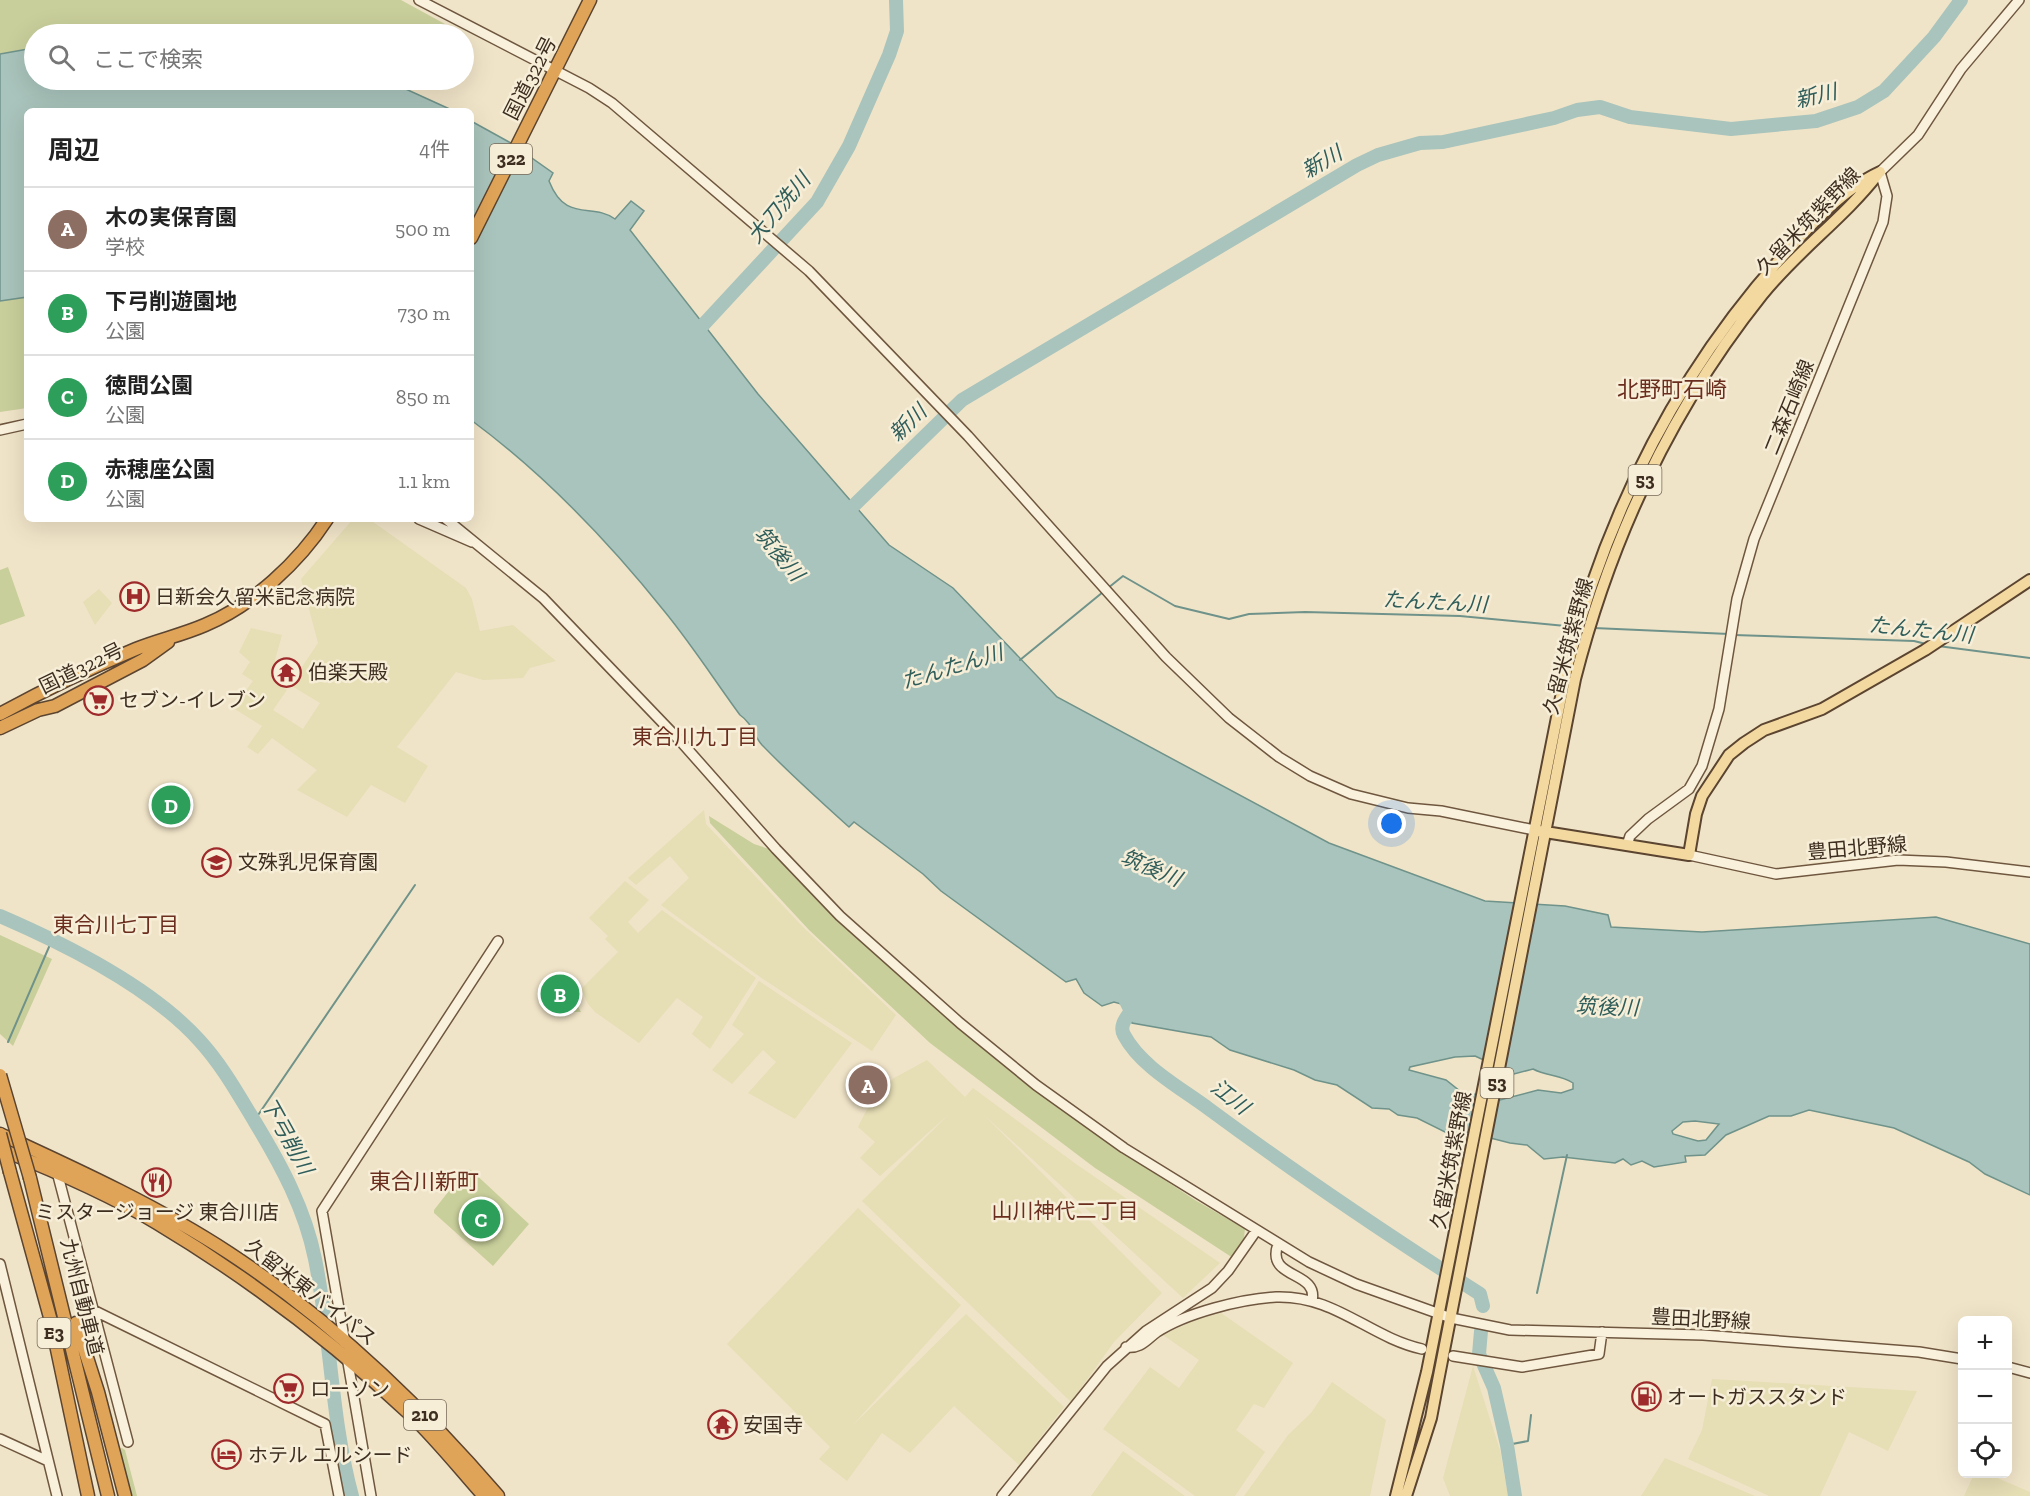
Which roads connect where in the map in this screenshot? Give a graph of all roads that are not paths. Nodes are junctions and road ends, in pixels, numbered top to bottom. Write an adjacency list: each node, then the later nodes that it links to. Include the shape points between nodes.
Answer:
1 (419, 0): 4 (street)
2 (590, 0): 6 (highway, 国道322号 / 322)
3 (2019, 0): 7 (street, via 1961,69 1918,135)
4 (467, 24)
5 (474, 28): 6 (street)
6 (556, 69): 8 (highway, 国道322号 / 322); 20 (street, via 612,103 794,257 897,359 1166,657 1229,718 1310,776 1351,794)
7 (1880, 172): 16 (main road, 久留米筑紫野線 / 53, via 1796,256 1712,362 1674,423 1630,511); 22 (street, 二森石崎線, via 1887,196 1883,222 1754,539 1737,599 1719,709 1705,758 1689,789 1648,819 1630,836)
8 (474, 232)
9 (24, 425): 10 (street)
10 (0, 430)
11 (325, 522): 17 (highway, 国道322号, via 301,553 272,580 207,624)
12 (426, 522): 14 (street)
13 (450, 522): 14 (street, 豊田北野線)
14 (477, 543): 31 (street, 豊田北野線, via 543,598 683,744 784,858 891,963 1036,1085 1124,1148)
15 (2030, 580): 23 (main road, via 1938,642 1822,709 1764,730 1737,749 1702,796)
16 (1584, 623): 20 (main road, 久留米筑紫野線 / 53); 21 (main road, 久留米筑紫野線 / 53)
17 (176, 636): 18 (highway, 国道322号, via 137,648); 19 (highway, 国道322号, via 143,660 55,706)
18 (0, 714)
19 (0, 728)
20 (1534, 830): 21 (main road); 36 (main road, 久留米筑紫野線 / 53)
21 (1546, 832): 22 (main road); 37 (main road, 久留米筑紫野線 / 53)
22 (1627, 845): 23 (main road)
23 (1689, 855): 24 (street, 豊田北野線, via 1776,874 1898,860)
24 (2030, 872)
25 (498, 941): 39 (street, via 322,1211)
26 (0, 1075): 30 (highway, 九州自動車道 / E3, bridge)
27 (0, 1134): 39 (highway, 久留米東バイパス / 210, via 119,1190 230,1253); 51 (highway, 九州自動車道 / E3, bridge, via 51,1321)
28 (0, 1149): 29 (highway, 久留米東バイパス / 210)
29 (57, 1172): 35 (street); 44 (highway, 久留米東バイパス / 210, via 154,1221 219,1262)
30 (42, 1216): 52 (highway, 九州自動車道 / E3); 53 (highway, via 98,1392)
31 (1256, 1231): 32 (street, 豊田北野線); 40 (street, via 1212,1288)
32 (1278, 1244): 34 (street, via 1277,1261 1282,1269 1312,1287); 36 (street, 豊田北野線, via 1356,1284)
33 (0, 1264): 49 (street)
34 (1312, 1301): 40 (street, via 1273,1297 1217,1308 1158,1332 1141,1346); 41 (street, via 1355,1318 1407,1346)
35 (93, 1310): 48 (street); 54 (street, via 325,1424)
36 (1439, 1313): 37 (street, 豊田北野線); 59 (main road, 久留米筑紫野線 / 53, via 1428,1372)
37 (1451, 1318): 38 (street, 豊田北野線, via 1510,1330); 60 (main road, 久留米筑紫野線 / 53, via 1431,1418)
38 (1602, 1332): 42 (street, via 1599,1354 1522,1367); 43 (street, 豊田北野線, via 1703,1335)
39 (344, 1341): 44 (street); 57 (highway, 久留米東バイパス / 210, via 442,1432)
40 (1126, 1347): 58 (street)
41 (1422, 1349)
42 (1453, 1356)
43 (1958, 1358)
44 (347, 1360): 55 (street); 56 (highway, 久留米東バイパス / 210, via 412,1416)
45 (2012, 1368): 46 (street)
46 (2030, 1373)
47 (0, 1438): 49 (street)
48 (128, 1442)
49 (48, 1461): 50 (street)
50 (57, 1496)
51 (88, 1496)
52 (108, 1496)
53 (125, 1496)
54 (339, 1496)
55 (371, 1496)
56 (484, 1496)
57 (498, 1496)
58 (1002, 1496)
59 (1395, 1496)
60 (1406, 1496)

